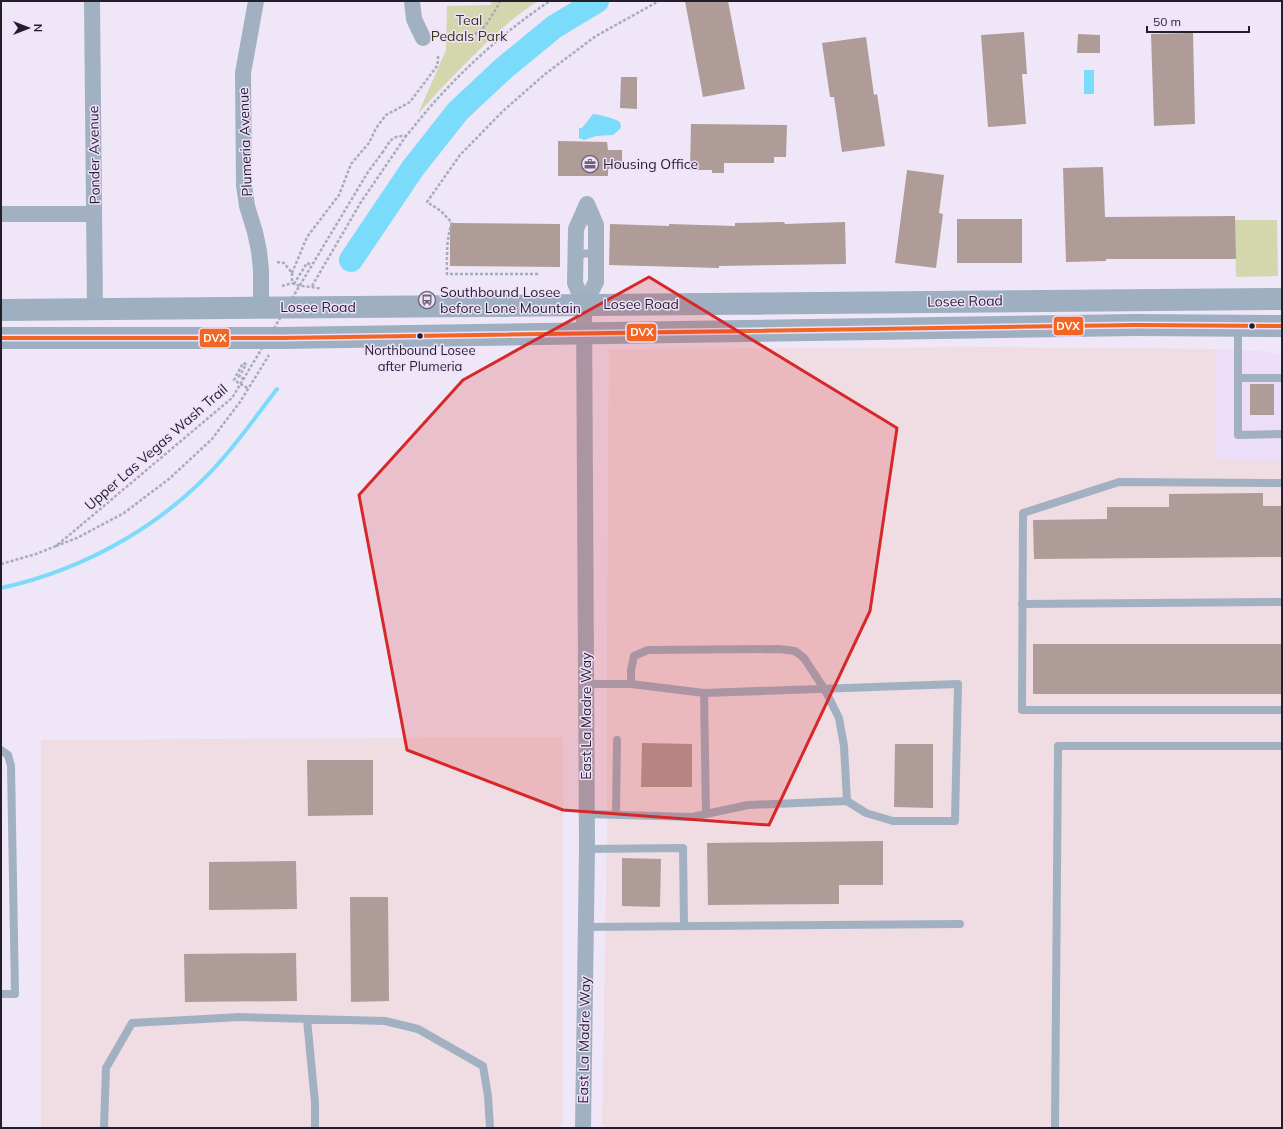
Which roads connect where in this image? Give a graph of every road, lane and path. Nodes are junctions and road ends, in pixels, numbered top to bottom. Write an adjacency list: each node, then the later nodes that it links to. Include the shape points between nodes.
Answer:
1 (92, 1): 12 (street, Ponder Avenue)
2 (256, 1): 25 (street, Plumeria Avenue, via 243,72 244,185 259,251)
3 (412, 1): 8 (street, via 414,19)
4 (500, 1): 7 (path, via 481,31 471,36)
5 (550, 1): 10 (path, Upper Las Vegas Wash Trail, via 507,33 469,67)
6 (659, 1): 18 (path, via 596,36 544,75 503,111 460,156 427,202 441,211 452,223 447,245 447,274)
7 (450, 36)
8 (423, 38)
9 (438, 56): 17 (path, via 437,66 410,102 386,116 376,128 369,143 350,164 338,195 307,237)
10 (406, 136): 16 (path, Upper Las Vegas Wash Trail, bridge, via 392,138 368,172); 21 (path, via 361,202)
11 (1, 214): 12 (street)
12 (94, 214): 27 (street, Ponder Avenue)
13 (596, 253): 14 (lane); 14 (street, East La Madre Way, via 596,225 587,204 576,229); 24 (street, East La Madre Way, via 596,282)
14 (576, 254): 24 (street, East La Madre Way, via 575,283)
15 (277, 262): 17 (path, via 284,263)
16 (312, 265): 19 (path, via 307,263); 36 (path, Upper Las Vegas Wash Trail, bridge)
17 (292, 273): 19 (path)
18 (538, 274)
19 (293, 283): 20 (path); 21 (path)
20 (282, 286)
21 (312, 286): 22 (path)
22 (326, 292)
23 (1282, 299): 24 (main road, Losee Road)
24 (584, 305): 25 (main road, Losee Road); 30 (street, East La Madre Way)
25 (261, 308): 27 (main road, Losee Road); 32 (main road, via 252,322 223,324)
26 (1, 310): 27 (main road, Losee Road)
27 (95, 310)
28 (1238, 326): 29 (main road, Losee Road); 30 (main road, Losee Road, via 1136,325); 34 (lane)
29 (1282, 326)
30 (584, 334): 32 (main road, Losee Road); 44 (street, East La Madre Way)
31 (1, 338): 32 (main road, Losee Road)
32 (178, 338)
33 (272, 351): 37 (path)
34 (1238, 378): 35 (lane); 38 (lane, via 1238,435)
35 (1282, 378)
36 (244, 379): 37 (path, via 239,377 246,364 243,362 234,380); 40 (path, Upper Las Vegas Wash Trail, bridge, via 232,398)
37 (249, 389): 40 (path, via 212,439 169,479 124,513)
38 (1282, 434)
39 (1282, 483): 43 (lane, via 1119,482 1023,513)
40 (56, 546): 41 (path, Upper Las Vegas Wash Trail)
41 (1, 564)
42 (1282, 602): 43 (lane)
43 (1022, 604): 48 (lane, via 1022,710)
44 (586, 684): 45 (lane); 53 (street, East La Madre Way)
45 (631, 684): 46 (lane, via 634,656 648,650 779,649 795,651 804,658); 47 (lane)
46 (825, 690): 47 (lane); 52 (lane, via 839,718 844,746); 52 (lane, via 958,684 955,821 893,822 866,813)
47 (704, 693): 54 (lane)
48 (1282, 710)
49 (617, 740): 55 (lane)
50 (1282, 746): 66 (lane, via 1058,746)
51 (1, 750): 60 (lane, via 8,754 11,766 15,994)
52 (847, 801): 54 (lane, via 748,805)
53 (587, 814): 55 (lane); 56 (street, East La Madre Way)
54 (706, 814): 55 (lane, via 692,817)
55 (616, 815)
56 (587, 849): 58 (lane, via 683,848); 59 (street, East La Madre Way)
57 (960, 924): 58 (lane)
58 (684, 926): 59 (lane)
59 (586, 927): 65 (street, East La Madre Way)
60 (1, 994)
61 (307, 1019): 62 (lane, via 240,1017 132,1023 106,1068); 63 (lane); 64 (lane, via 385,1021 418,1029 483,1066)
62 (104, 1128)
63 (315, 1128)
64 (490, 1128)
65 (583, 1128)
66 (1056, 1128)

